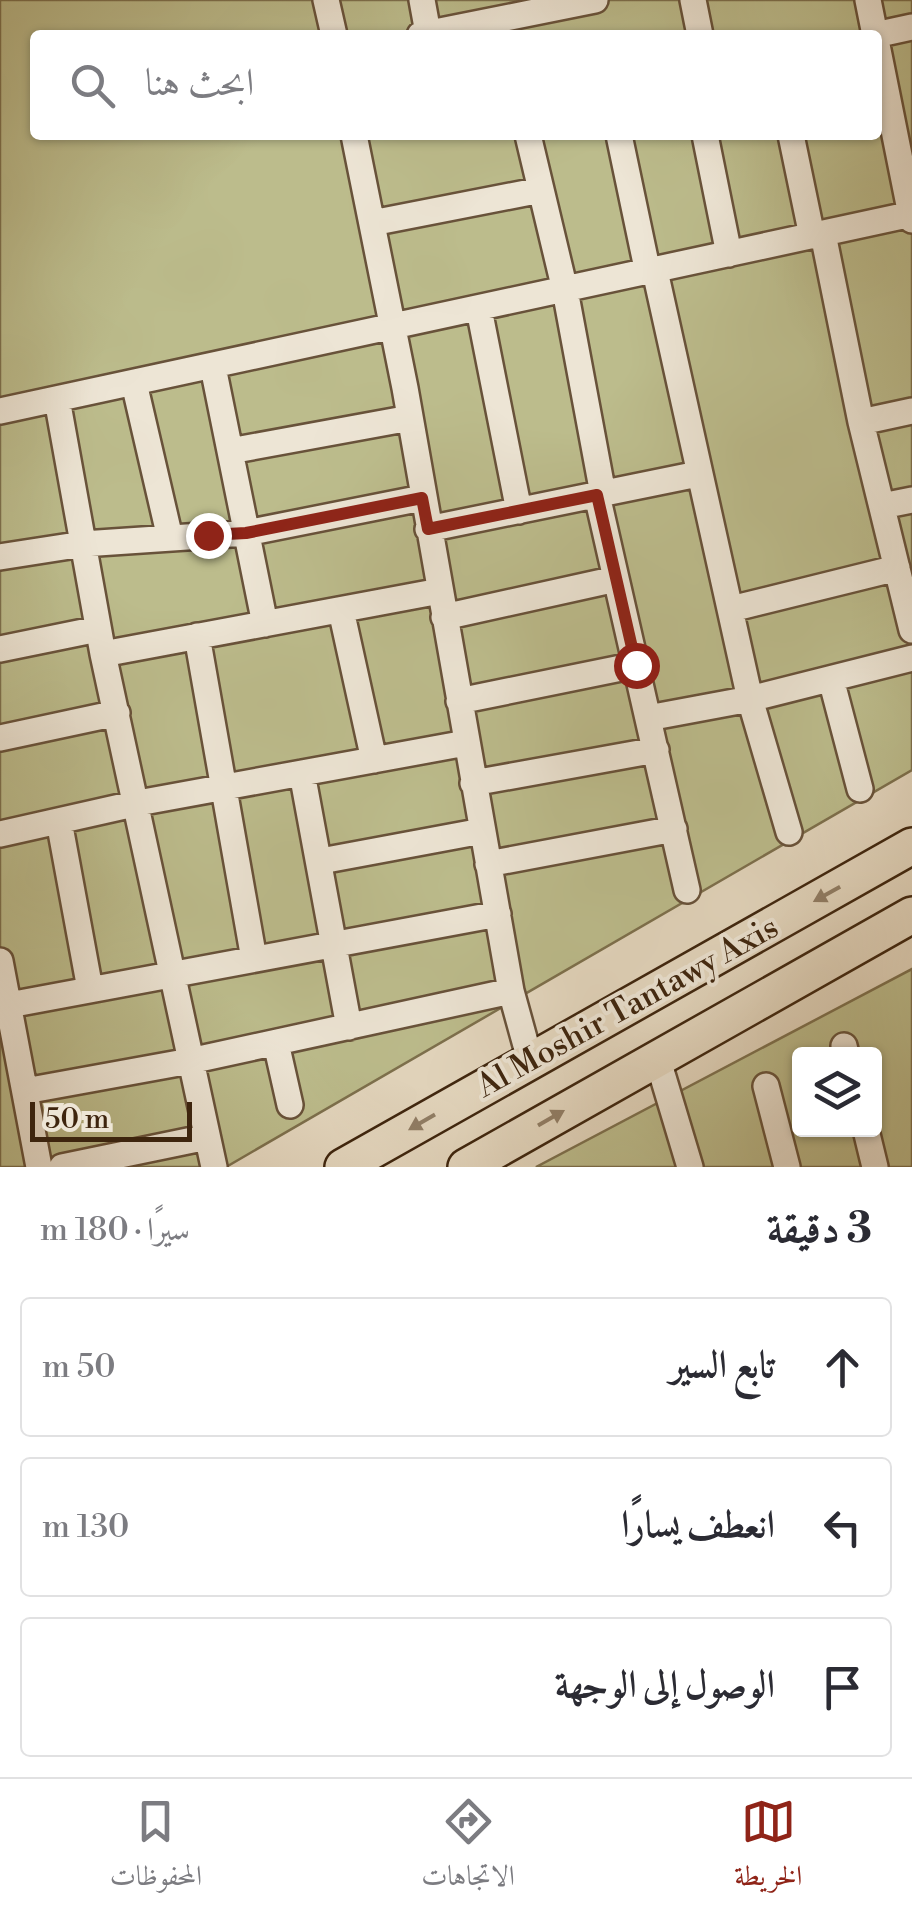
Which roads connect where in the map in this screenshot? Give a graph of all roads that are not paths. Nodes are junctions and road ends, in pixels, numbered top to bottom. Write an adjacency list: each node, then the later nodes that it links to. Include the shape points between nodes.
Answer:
1 (326, 0): 8 (lane)
2 (422, 0): 9 (lane)
3 (595, 0): 6 (lane)
4 (693, 0): 11 (lane)
5 (868, 0): 12 (lane)
6 (507, 18): 10 (lane)
7 (912, 27): 13 (lane)
8 (333, 30)
9 (424, 30)
10 (445, 30)
11 (699, 30)
12 (874, 30)
13 (882, 33)
14 (882, 59): 15 (lane)
15 (902, 113): 22 (lane)
16 (359, 140): 23 (lane)
17 (529, 140): 21 (lane)
18 (619, 140): 26 (lane)
19 (705, 140): 25 (lane)
20 (793, 140): 24 (lane)
21 (541, 190): 23 (lane); 27 (lane)
22 (912, 216): 24 (lane)
23 (372, 223): 29 (lane)
24 (818, 235): 25 (lane); 36 (lane)
25 (729, 254): 26 (lane)
26 (651, 272): 27 (lane); 38 (lane)
27 (565, 290): 28 (lane); 39 (lane)
28 (479, 308): 29 (lane); 43 (lane)
29 (394, 327): 30 (lane); 35 (lane)
30 (213, 367): 31 (lane); 37 (lane)
31 (134, 384): 32 (lane); 46 (lane)
32 (57, 400): 33 (lane); 47 (lane)
33 (0, 411)
34 (912, 411): 36 (lane)
35 (410, 418): 37 (lane); 40 (lane)
36 (861, 422): 42 (lane)
37 (230, 451): 45 (lane)
38 (698, 474): 39 (lane); 52 (lane)
39 (600, 494): 43 (lane); 49 (lane)
40 (422, 498): 44 (lane); 45 (lane)
41 (912, 500): 42 (lane)
42 (882, 506): 50 (lane)
43 (518, 511): 44 (lane)
44 (428, 529): 51 (lane)
45 (246, 533): 46 (lane); 55 (lane)
46 (170, 538): 47 (lane)
47 (83, 544): 48 (lane); 58 (lane)
48 (1, 552)
49 (616, 580): 54 (lane); 61 (lane)
50 (904, 582): 52 (lane); 56 (lane)
51 (440, 591): 53 (lane); 54 (lane)
52 (730, 609): 63 (lane)
53 (342, 610): 55 (lane); 70 (lane)
54 (444, 618): 64 (lane)
55 (264, 624): 57 (lane)
56 (912, 630)
57 (197, 636): 58 (lane); 73 (lane)
58 (100, 641): 59 (lane); 65 (lane)
59 (0, 649)
60 (912, 658): 62 (lane)
61 (636, 665): 64 (lane); 66 (lane)
62 (830, 679): 63 (lane); 74 (lane)
63 (750, 699): 66 (lane); 79 (lane)
64 (459, 700): 68 (lane)
65 (117, 714): 67 (lane); 75 (lane)
66 (648, 718): 69 (lane)
67 (0, 738)
68 (466, 743): 70 (lane); 72 (lane)
69 (656, 750): 72 (lane); 77 (lane)
70 (374, 760): 71 (lane)
71 (302, 773): 73 (lane); 82 (lane)
72 (474, 783): 78 (lane)
73 (225, 787): 75 (lane); 88 (lane)
74 (860, 788)
75 (138, 803): 76 (lane); 90 (lane)
76 (59, 820): 80 (lane); 91 (lane)
77 (674, 829): 83 (lane); 84 (lane)
78 (482, 831): 82 (lane); 83 (lane)
79 (788, 832)
80 (0, 834)
81 (912, 846): 97 (highway, Al Moshir Tantawy Axis, one-way to 97)
82 (320, 860): 87 (lane)
83 (488, 864): 85 (lane)
84 (687, 890)
85 (498, 914): 87 (lane); 92 (lane)
86 (912, 915): 96 (highway, Al Moshir Tantawy Axis)
87 (336, 944): 88 (lane); 94 (lane)
88 (254, 959): 90 (lane)
89 (0, 960): 93 (lane)
90 (171, 974): 91 (lane); 98 (lane)
91 (90, 990): 93 (lane)
92 (511, 992): 94 (lane); 97 (lane)
93 (9, 1005): 100 (lane)
94 (350, 1027): 95 (lane)
95 (276, 1043): 98 (lane); 101 (lane)
96 (657, 1056): 108 (highway, Al Moshir Tantawy Axis, one-way to 96); 109 (lane)
97 (530, 1060): 107 (highway, Al Moshir Tantawy Axis, one-way to 107)
98 (190, 1061): 100 (lane); 103 (lane)
99 (766, 1086): 110 (lane)
100 (25, 1091): 104 (lane)
101 (290, 1104)
102 (868, 1137): 111 (lane)
103 (207, 1138): 105 (lane); 106 (lane)
104 (39, 1167)
105 (62, 1167)
106 (214, 1167)
107 (342, 1167)
108 (466, 1167)
109 (690, 1167)
110 (787, 1167)
111 (875, 1167)

